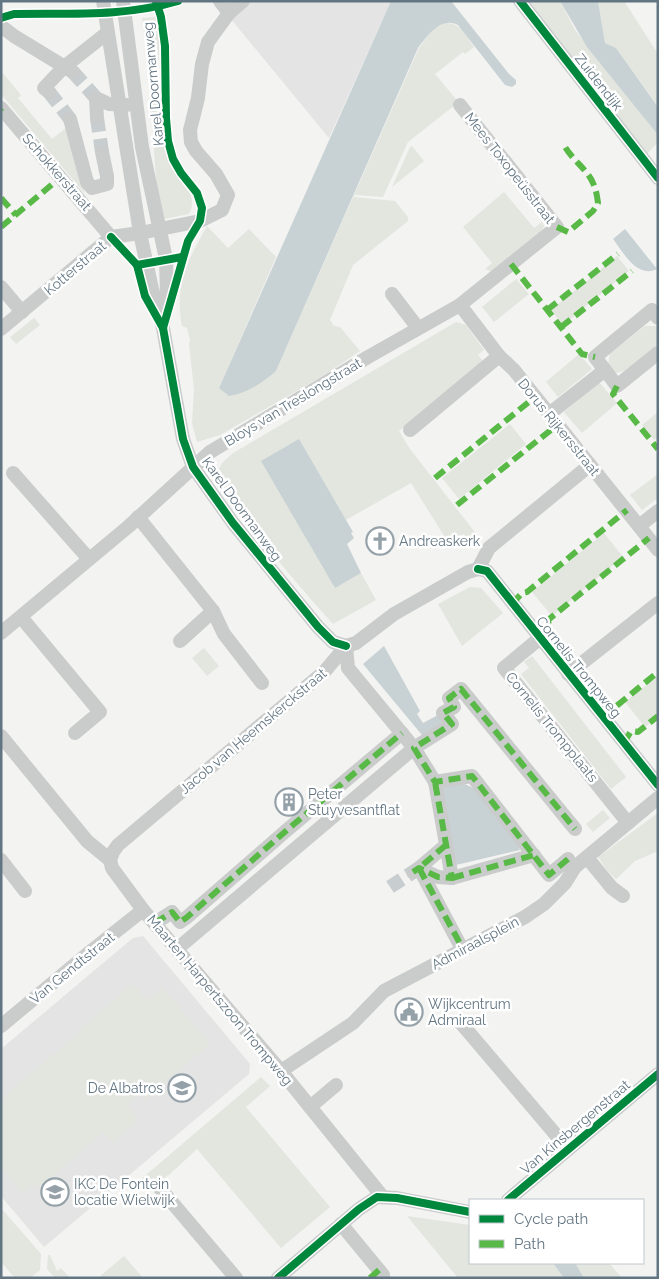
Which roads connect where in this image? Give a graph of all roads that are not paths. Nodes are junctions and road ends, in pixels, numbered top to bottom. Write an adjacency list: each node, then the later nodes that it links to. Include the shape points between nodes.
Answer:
1 (103, 1): 8 (street, Karel Doormanweg)
2 (123, 1): 13 (street, Karel Doormanweg)
3 (220, 1): 6 (street)
4 (243, 1): 6 (street, Kotterstraat)
5 (520, 1): 18 (street, Zuidendijk)
6 (229, 13): 19 (street, Kotterstraat, via 208,42 190,130 196,151 216,174 228,196 226,204 222,210 200,221)
7 (1, 26): 9 (street)
8 (107, 33): 9 (street); 12 (street, Karel Doormanweg)
9 (68, 70): 10 (street, via 44,88)
10 (48, 92)
11 (460, 104): 24 (street, Mees Toxopeüsstraat, via 557,228)
12 (120, 105): 13 (street); 15 (street, via 96,98); 20 (street, Karel Doormanweg)
13 (135, 105): 19 (street, Karel Doormanweg)
14 (1, 108): 21 (street, Schokkerstraat)
15 (97, 118)
16 (70, 119): 17 (street, via 87,182 92,188 107,184)
17 (102, 152)
18 (658, 178)
19 (159, 229): 20 (street, Kotterstraat); 27 (street, Karel Doormanweg, via 167,282)
20 (140, 233): 21 (street, Kotterstraat); 27 (street, Karel Doormanweg)
21 (111, 237): 25 (street, Kotterstraat)
22 (1, 287): 25 (street)
23 (392, 294): 28 (street)
24 (460, 305): 28 (street, Bloys van Treslongstraat); 31 (street, Dorus Rijkersstraat)
25 (22, 312): 29 (street, Kotterstraat)
26 (658, 318): 32 (street, via 652,310 595,356)
27 (163, 328): 36 (street, Karel Doormanweg, via 183,439)
28 (418, 328): 36 (street, Bloys van Treslongstraat, via 210,452)
29 (1, 329)
30 (658, 353): 32 (street, via 617,386)
31 (499, 356): 33 (street, Dorus Rijkersstraat); 34 (street)
32 (605, 370): 33 (street)
33 (548, 414): 35 (street, Dorus Rijkersstraat)
34 (410, 430)
35 (590, 465): 40 (street, Dorus Rijkersstraat); 43 (street, via 489,548)
36 (193, 468): 39 (street, Bloys van Treslongstraat); 50 (street, Karel Doormanweg, via 233,524 318,627 333,642)
37 (14, 473): 42 (street)
38 (658, 511): 40 (street)
39 (138, 517): 42 (street, Bloys van Treslongstraat); 45 (street)
40 (639, 526): 41 (street, Dorus Rijkersstraat)
41 (658, 550)
42 (89, 560): 46 (street, Bloys van Treslongstraat)
43 (478, 569): 48 (street, Cornelis Trompweg, via 487,571); 50 (street, Jacob van Heemskerckstraat, via 394,614 356,643)
44 (658, 602): 51 (street)
45 (213, 611): 49 (street); 52 (street, via 224,634)
46 (21, 617): 47 (street, Bloys van Treslongstraat); 54 (street, via 100,712)
47 (1, 633)
48 (540, 638): 51 (street, Cornelis Trompweg); 60 (street, Cornelis Trompplaats, via 504,668)
49 (180, 640)
50 (346, 646): 53 (street, via 348,668); 66 (street, Jacob van Heemskerckstraat, via 325,671 118,845)
51 (568, 674): 57 (street, Cornelis Trompweg)
52 (262, 683)
53 (402, 733): 56 (street); 73 (street, via 186,918 180,922 172,912)
54 (75, 734)
55 (1, 736): 66 (street, Maarten Harpertszoon Trompweg, via 87,841)
56 (414, 748): 58 (street); 61 (street, via 452,724 443,713 454,706 448,698 461,689); 75 (street)
57 (656, 781)
58 (435, 782): 62 (street); 63 (street, Admiraalsplein, via 472,776)
59 (658, 798): 60 (street, Admiraalsplein)
60 (628, 822): 64 (street, Admiraalsplein)
61 (575, 829)
62 (446, 845): 68 (street); 69 (street)
63 (534, 855): 67 (street, Admiraalsplein, via 549,875); 69 (street)
64 (588, 856): 67 (street, Admiraalsplein); 71 (street, via 612,888)
65 (1, 860): 70 (street)
66 (110, 860): 72 (street, Maarten Harpertszoon Trompweg, via 112,868)
67 (572, 863): 78 (street, Admiraalsplein, via 565,883 544,904 384,991 354,1023)
68 (416, 870): 69 (street); 74 (street, Admiraalsplein)
69 (452, 878)
70 (25, 891)
71 (623, 896)
72 (143, 910): 73 (street, Maarten Harpertszoon Trompweg); 77 (street, Van Gendtstraat)
73 (155, 923): 75 (street, Maarten Harpertszoon Trompweg)
74 (460, 945)
75 (177, 949): 78 (street, Maarten Harpertszoon Trompweg)
76 (460, 1022): 83 (street)
77 (1, 1026)
78 (281, 1072): 82 (street, Maarten Harpertszoon Trompweg)
79 (653, 1078): 81 (street); 83 (street, Van Kinsbergenstraat)
80 (336, 1085): 82 (street)
81 (658, 1093)
82 (310, 1107): 85 (street, Maarten Harpertszoon Trompweg)
83 (568, 1149): 86 (street, Van Kinsbergenstraat)
84 (159, 1187): 89 (street)
85 (382, 1196): 87 (street); 88 (street, via 372,1198)
86 (509, 1199)
87 (469, 1212)
88 (341, 1224): 90 (street); 91 (street, via 383,1275)
89 (236, 1278)
90 (278, 1278)
91 (380, 1278)

